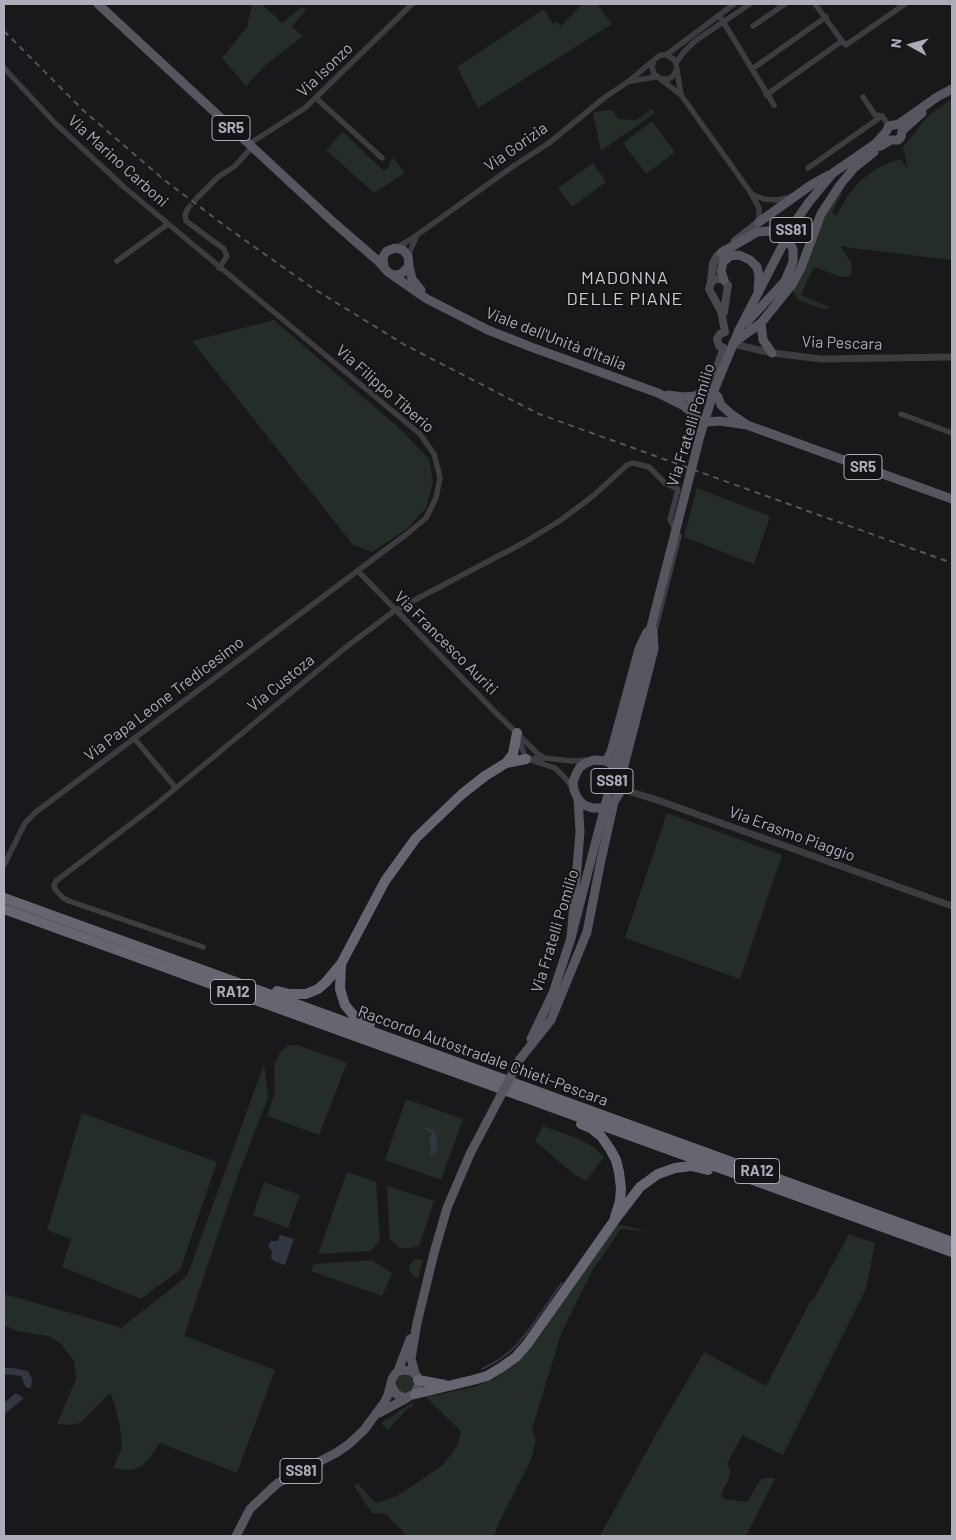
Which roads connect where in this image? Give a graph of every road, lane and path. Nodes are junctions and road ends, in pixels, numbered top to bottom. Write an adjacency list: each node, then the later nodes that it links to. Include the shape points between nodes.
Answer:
1 (100, 4): 28 (main road, SR5)
2 (412, 4): 24 (street, Via Isonzo)
3 (734, 4): 8 (street)
4 (750, 4): 10 (street)
5 (785, 4): 11 (street)
6 (815, 4): 9 (street)
7 (904, 4): 12 (street, via 846,45)
8 (719, 15): 10 (street); 13 (street)
9 (826, 17): 12 (street); 17 (street)
10 (724, 22): 15 (street, via 683,53); 17 (street)
11 (753, 26)
12 (842, 41): 22 (street)
13 (666, 54): 14 (street); 15 (street)
14 (654, 60): 18 (street, via 652,71); 19 (street, Via Gorizia)
15 (676, 66): 18 (street, via 673,76 666,80); 21 (street)
16 (4, 68): 39 (street, Via Marino Carboni, via 55,124)
17 (752, 69): 22 (street)
18 (659, 78): 19 (street, Via Gorizia); 21 (street)
19 (629, 81): 40 (street, Via Gorizia, via 549,143)
20 (952, 89): 27 (main road)
21 (682, 95): 34 (street)
22 (766, 95): 25 (street)
23 (863, 97): 26 (street, via 875,115)
24 (316, 98): 28 (street, Via Isonzo); 31 (street)
25 (774, 105)
26 (882, 116): 27 (street); 32 (street)
27 (893, 131): 29 (main road); 30 (main road, SS81)
28 (250, 146): 35 (street, Via Isonzo, via 235,166); 43 (main road, SR5)
29 (881, 146): 30 (main road); 59 (main road, via 840,184 821,214 796,277)
30 (870, 148): 33 (main road, SS81)
31 (382, 158)
32 (808, 168)
33 (834, 173): 36 (main road); 55 (main road, SS81, via 793,226)
34 (751, 194): 36 (street, via 777,200); 38 (street, via 759,208)
35 (198, 196)
36 (793, 197): 38 (main road)
37 (188, 208): 49 (street, via 184,215 186,221 224,249 227,256)
38 (759, 222): 45 (main road)
39 (168, 224): 47 (street); 49 (street, Via Marino Carboni)
40 (418, 234): 44 (street, Via Gorizia); 46 (street)
41 (778, 234): 45 (main road, via 757,232)
42 (790, 244): 60 (main road, via 793,262 785,281)
43 (365, 250): 44 (main road); 50 (main road, SR5)
44 (391, 250): 46 (main road, via 403,250); 50 (main road, via 382,261)
45 (721, 253): 53 (main road, via 712,263)
46 (408, 256): 48 (main road, SR5)
47 (117, 261)
48 (409, 266): 51 (main road, via 401,274); 57 (main road, Viale dell'Unità d'Italia / SR5, via 418,288)
49 (219, 268): 77 (street, Via Filippo Tiberio, via 420,434 434,454 440,477 436,498 426,518)
50 (384, 268): 51 (main road, SR5)
51 (394, 275): 57 (main road, Viale dell'Unità d'Italia / SR5, via 426,299)
52 (724, 280): 53 (main road); 54 (main road, via 728,289); 55 (main road, via 721,266 725,258 734,255 745,258 754,263 759,272)
53 (711, 282): 56 (main road)
54 (726, 294): 56 (main road, via 717,298); 58 (main road)
55 (758, 294): 60 (main road, SS81)
56 (712, 295): 58 (main road)
57 (446, 308): 67 (main road, Viale dell'Unità d'Italia / SR5, via 505,337)
58 (723, 317): 61 (main road)
59 (761, 323): 62 (main road); 64 (main road, via 763,340)
60 (739, 330): 79 (main road, Via Fratelli Pomilio / SS81, bridge, via 706,418)
61 (725, 332): 62 (main road, via 732,335); 63 (main road, via 717,341)
62 (733, 344): 63 (main road); 64 (street, Via Pescara)
63 (724, 348): 66 (main road)
64 (772, 353): 65 (street, Via Pescara, via 822,359)
65 (952, 357)
66 (709, 389): 68 (main road, SR5); 69 (main road, SR5)
67 (658, 393): 68 (main road, Viale dell'Unità d'Italia / SR5); 70 (main road, Viale dell'Unità d'Italia / SR5)
68 (695, 396): 70 (main road)
69 (721, 405): 72 (main road, via 719,414); 73 (main road, SR5)
70 (691, 412): 72 (main road, SR5, via 702,422)
71 (900, 414): 74 (street)
72 (712, 421): 73 (main road, SR5)
73 (747, 426): 76 (main road, SR5)
74 (952, 433)
75 (678, 489): 78 (street, Via Custoza, via 665,483 649,467 627,464 561,520); 87 (street, Via Fratelli Pomilio, via 670,520 680,536)
76 (952, 499)
77 (358, 571): 78 (street, Via Francesco Auriti); 81 (street, Via Papa Leone Tredicesimo)
78 (394, 611): 80 (street, Via Francesco Auriti); 88 (street, Via Custoza)
79 (652, 623): 85 (main road, bridge, via 639,649 619,726); 87 (main road, bridge, via 654,649); 97 (main road, Via Fratelli Pomilio / SS81, bridge)
80 (517, 734): 82 (street, Via Francesco Auriti); 83 (street, Via Francesco Auriti); 86 (highway, via 513,754)
81 (134, 738): 88 (street); 93 (street, Via Papa Leone Tredicesimo, via 36,812 25,823)
82 (545, 758): 83 (street); 84 (street, via 572,762)
83 (526, 759): 86 (highway); 90 (street, via 555,768)
84 (594, 760): 85 (main road); 90 (main road, via 580,767)
85 (606, 761): 87 (main road)
86 (506, 763): 99 (highway, via 438,814 411,844 385,881)
87 (620, 774): 89 (main road)
88 (175, 788): 98 (street, Via Custoza, via 80,860 54,885 69,901)
89 (622, 789): 92 (main road); 95 (street, Via Erasmo Piaggio)
90 (574, 790): 91 (main road)
91 (578, 799): 92 (main road, via 592,808); 97 (main road, bridge, via 580,832)
92 (614, 802): 102 (main road, via 587,932 551,1020)
93 (4, 865)
94 (4, 898): 100 (highway, Raccordo Autostradale Chieti-Pescara / RA12)
95 (952, 906)
96 (4, 909): 103 (highway, Raccordo Autostradale Chieti-Pescara / RA12)
97 (571, 938): 102 (main road, Via Fratelli Pomilio / SS81, via 553,993)
98 (203, 947)
99 (341, 964): 100 (highway, via 322,986 306,994 268,988); 101 (highway, via 340,989 345,1004 360,1020 377,1027)
100 (256, 990): 101 (highway, Raccordo Autostradale Chieti-Pescara / RA12)
101 (388, 1037): 106 (highway, Raccordo Autostradale Chieti-Pescara / RA12)
102 (520, 1059): 108 (main road, Via Fratelli Pomilio / SS81, bridge, via 470,1154 447,1208)
103 (559, 1110): 104 (highway, Raccordo Autostradale Chieti-Pescara / RA12); 105 (highway, via 594,1131 613,1154 621,1188)
104 (757, 1182): 105 (highway, via 745,1183 696,1167 668,1169 640,1187); 107 (highway, Raccordo Autostradale Chieti-Pescara / RA12)
105 (614, 1221): 112 (highway, via 516,1356 487,1376)
106 (952, 1242)
107 (952, 1252)
108 (417, 1323): 109 (main road, Via Fratelli Pomilio / SS81); 110 (main road, Via Fratelli Pomilio, via 412,1358)
109 (398, 1372): 110 (main road, via 407,1370); 111 (main road, SS81)
110 (417, 1376): 112 (highway); 113 (main road, via 419,1387)
111 (391, 1385): 113 (main road, via 402,1398); 114 (main road, SS81)
112 (448, 1385): 113 (highway)
113 (412, 1396): 114 (main road)
114 (377, 1415): 115 (main road, SS81, via 349,1444 270,1490 250,1509)
115 (236, 1536)

